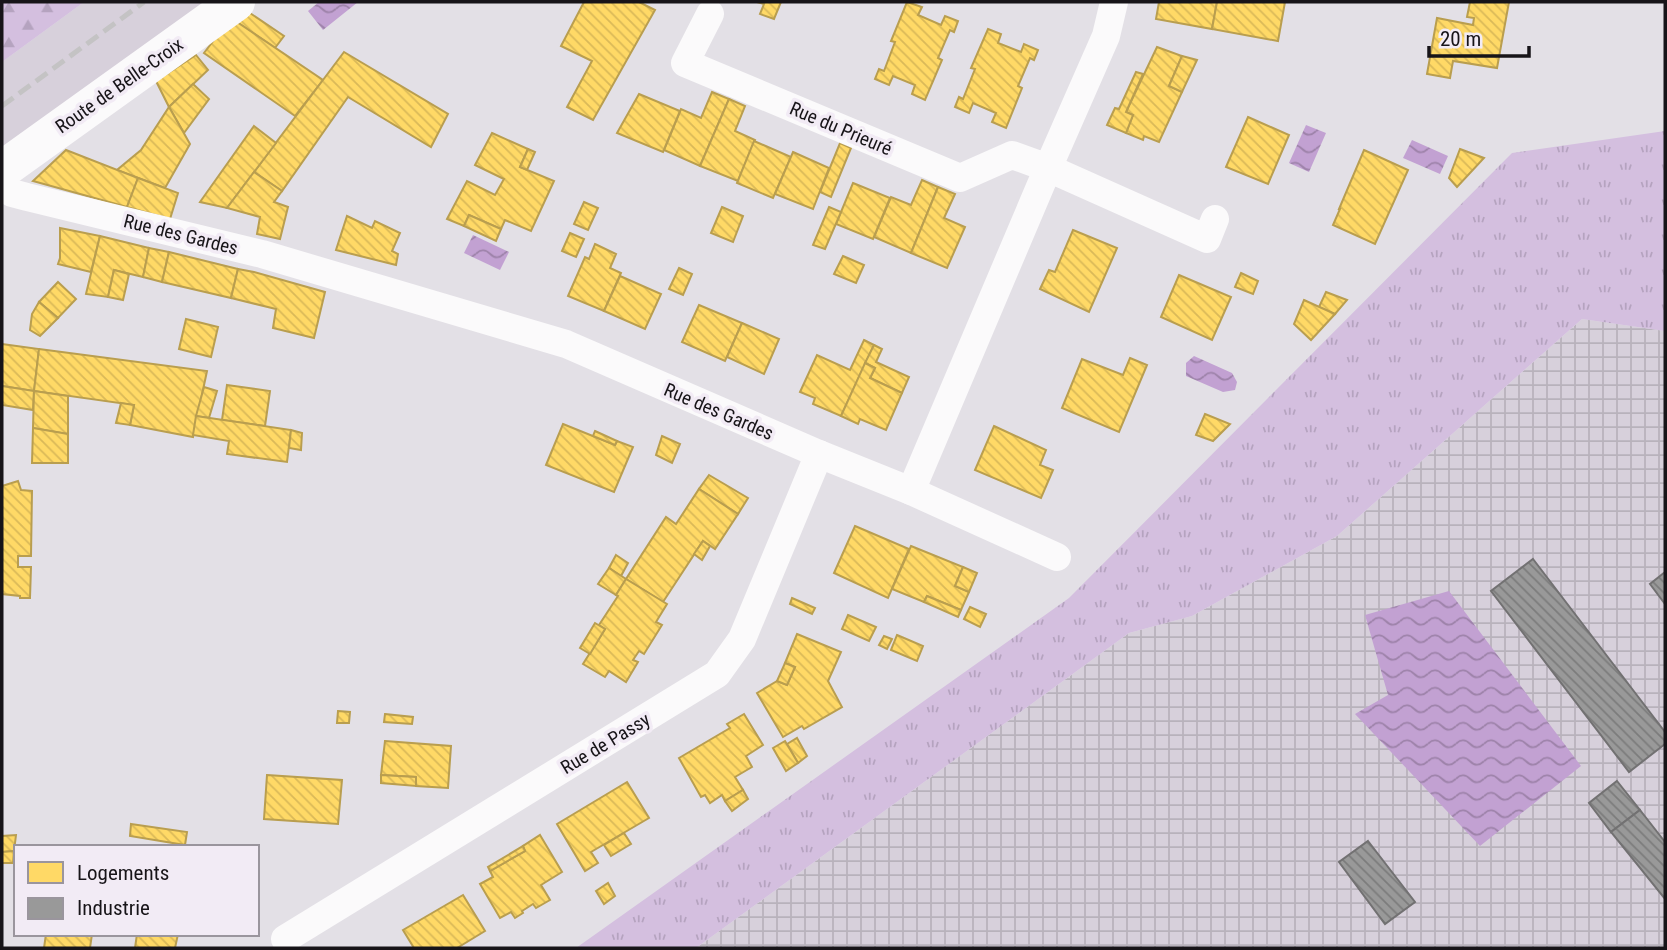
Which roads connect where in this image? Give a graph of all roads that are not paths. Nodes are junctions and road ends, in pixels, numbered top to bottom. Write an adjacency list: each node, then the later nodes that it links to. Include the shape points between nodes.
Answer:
1 (236, 2): 5 (street, Route de Belle-Croix)
2 (1114, 2): 4 (street, via 1106,36)
3 (710, 14): 4 (street, Rue du Prieuré, via 685,63 960,178 1012,155)
4 (1048, 168): 7 (street, via 1206,239); 9 (street)
5 (2, 170)
6 (2, 187): 8 (street, Rue des Gardes, via 262,254 566,344)
7 (1215, 219)
8 (819, 454): 9 (street, Rue des Gardes); 11 (street, Rue de Passy, via 742,639 717,674)
9 (911, 491): 10 (street, Rue des Gardes)
10 (1057, 557)
11 (285, 939)

